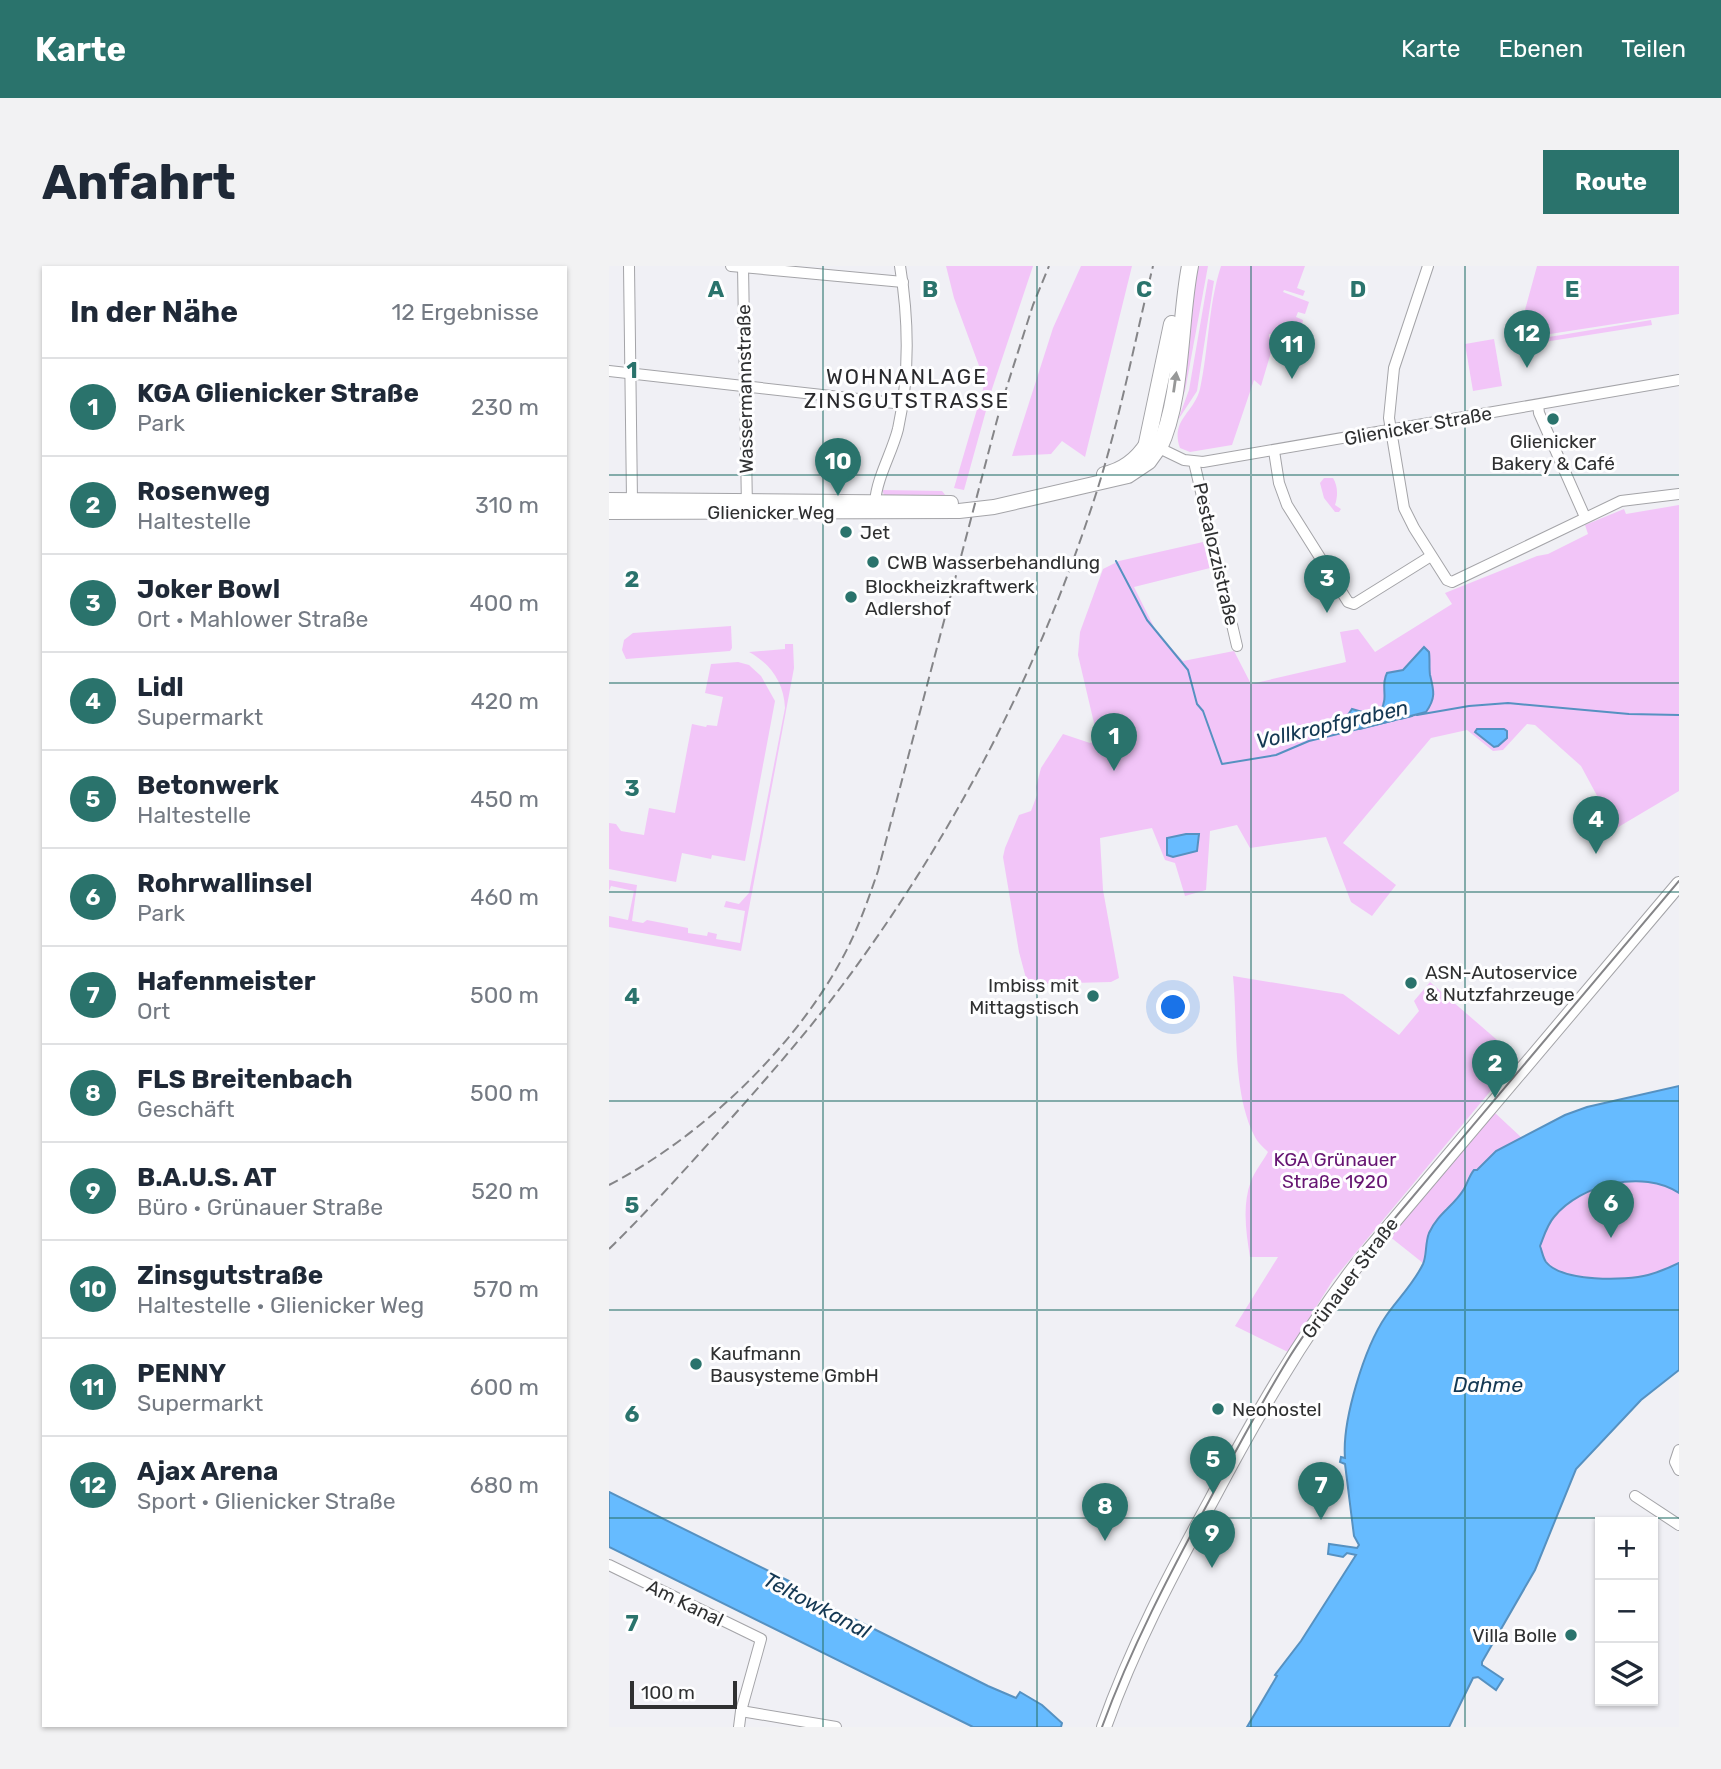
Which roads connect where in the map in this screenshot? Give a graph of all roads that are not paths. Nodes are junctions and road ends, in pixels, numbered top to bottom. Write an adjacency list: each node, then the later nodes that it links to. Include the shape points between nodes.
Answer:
1 (629, 266): 9 (street)
2 (739, 266): 7 (street); 11 (street, Wassermannstraße)
3 (900, 266): 7 (street)
4 (1182, 266): 15 (highway)
5 (1190, 266): 15 (highway, one-way to 5, via 1169,421)
6 (1428, 266): 14 (street, via 1394,368)
7 (903, 282): 12 (street, via 908,350)
8 (609, 371): 9 (street)
9 (630, 373): 11 (street); 19 (street)
10 (1679, 380): 13 (street, Glienicker Straße)
11 (745, 386): 12 (street); 22 (street, Wassermannstraße)
12 (903, 404): 21 (street)
13 (1538, 405): 14 (street, Glienicker Straße); 24 (street)
14 (1390, 430): 16 (street, Glienicker Straße); 25 (street, via 1405,508)
15 (1153, 445): 17 (street, Glienicker Straße); 21 (main road, Glienicker Weg, via 1109,473 982,500); 22 (main road, Glienicker Weg, via 1149,462 1128,476 993,507 934,512)
16 (1274, 451): 17 (street, Glienicker Straße); 25 (street, via 1287,505 1348,602 1354,604)
17 (1194, 462): 26 (street, Pestalozzistraße)
18 (1679, 494): 24 (street, via 1629,499)
19 (632, 499): 20 (main road, Glienicker Weg); 22 (main road, Glienicker Weg)
20 (609, 500)
21 (875, 502): 22 (main road, Glienicker Weg)
22 (746, 506): 23 (main road, Glienicker Weg)
23 (609, 512)
24 (1585, 517): 25 (street, via 1452,582)
25 (1431, 556)
26 (1237, 646)
27 (1679, 884): 36 (main road, Grünauer Straße, via 1364,1255 1320,1314 1258,1413 1179,1559)
28 (1679, 1450): 29 (street, via 1675,1462)
29 (1679, 1470)
30 (1635, 1496): 31 (street)
31 (1679, 1525)
32 (609, 1565): 33 (street, Am Kanal, via 761,1639)
33 (741, 1710): 34 (street); 35 (street)
34 (739, 1727)
35 (836, 1727)
36 (1104, 1727)

